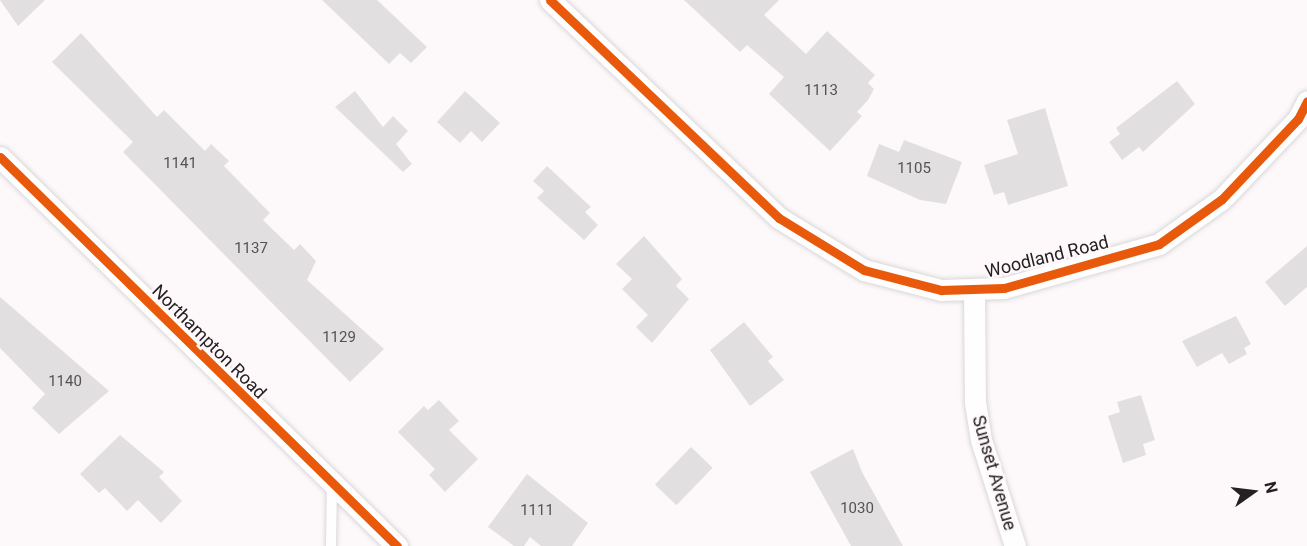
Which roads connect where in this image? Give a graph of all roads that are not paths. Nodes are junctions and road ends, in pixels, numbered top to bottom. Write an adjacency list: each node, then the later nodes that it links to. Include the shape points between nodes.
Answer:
1 (550, 0): 4 (street, Woodland Road, via 756,198 821,248 902,283)
2 (1307, 101): 4 (street, Woodland Road, via 1298,119 1222,199 1159,244 1084,268)
3 (0, 157): 5 (street, Northampton Road)
4 (974, 291): 8 (street, Sunset Avenue, via 971,343 978,421)
5 (332, 484): 6 (lane); 7 (street, Northampton Road)
6 (331, 546)
7 (397, 546)
8 (1015, 546)

